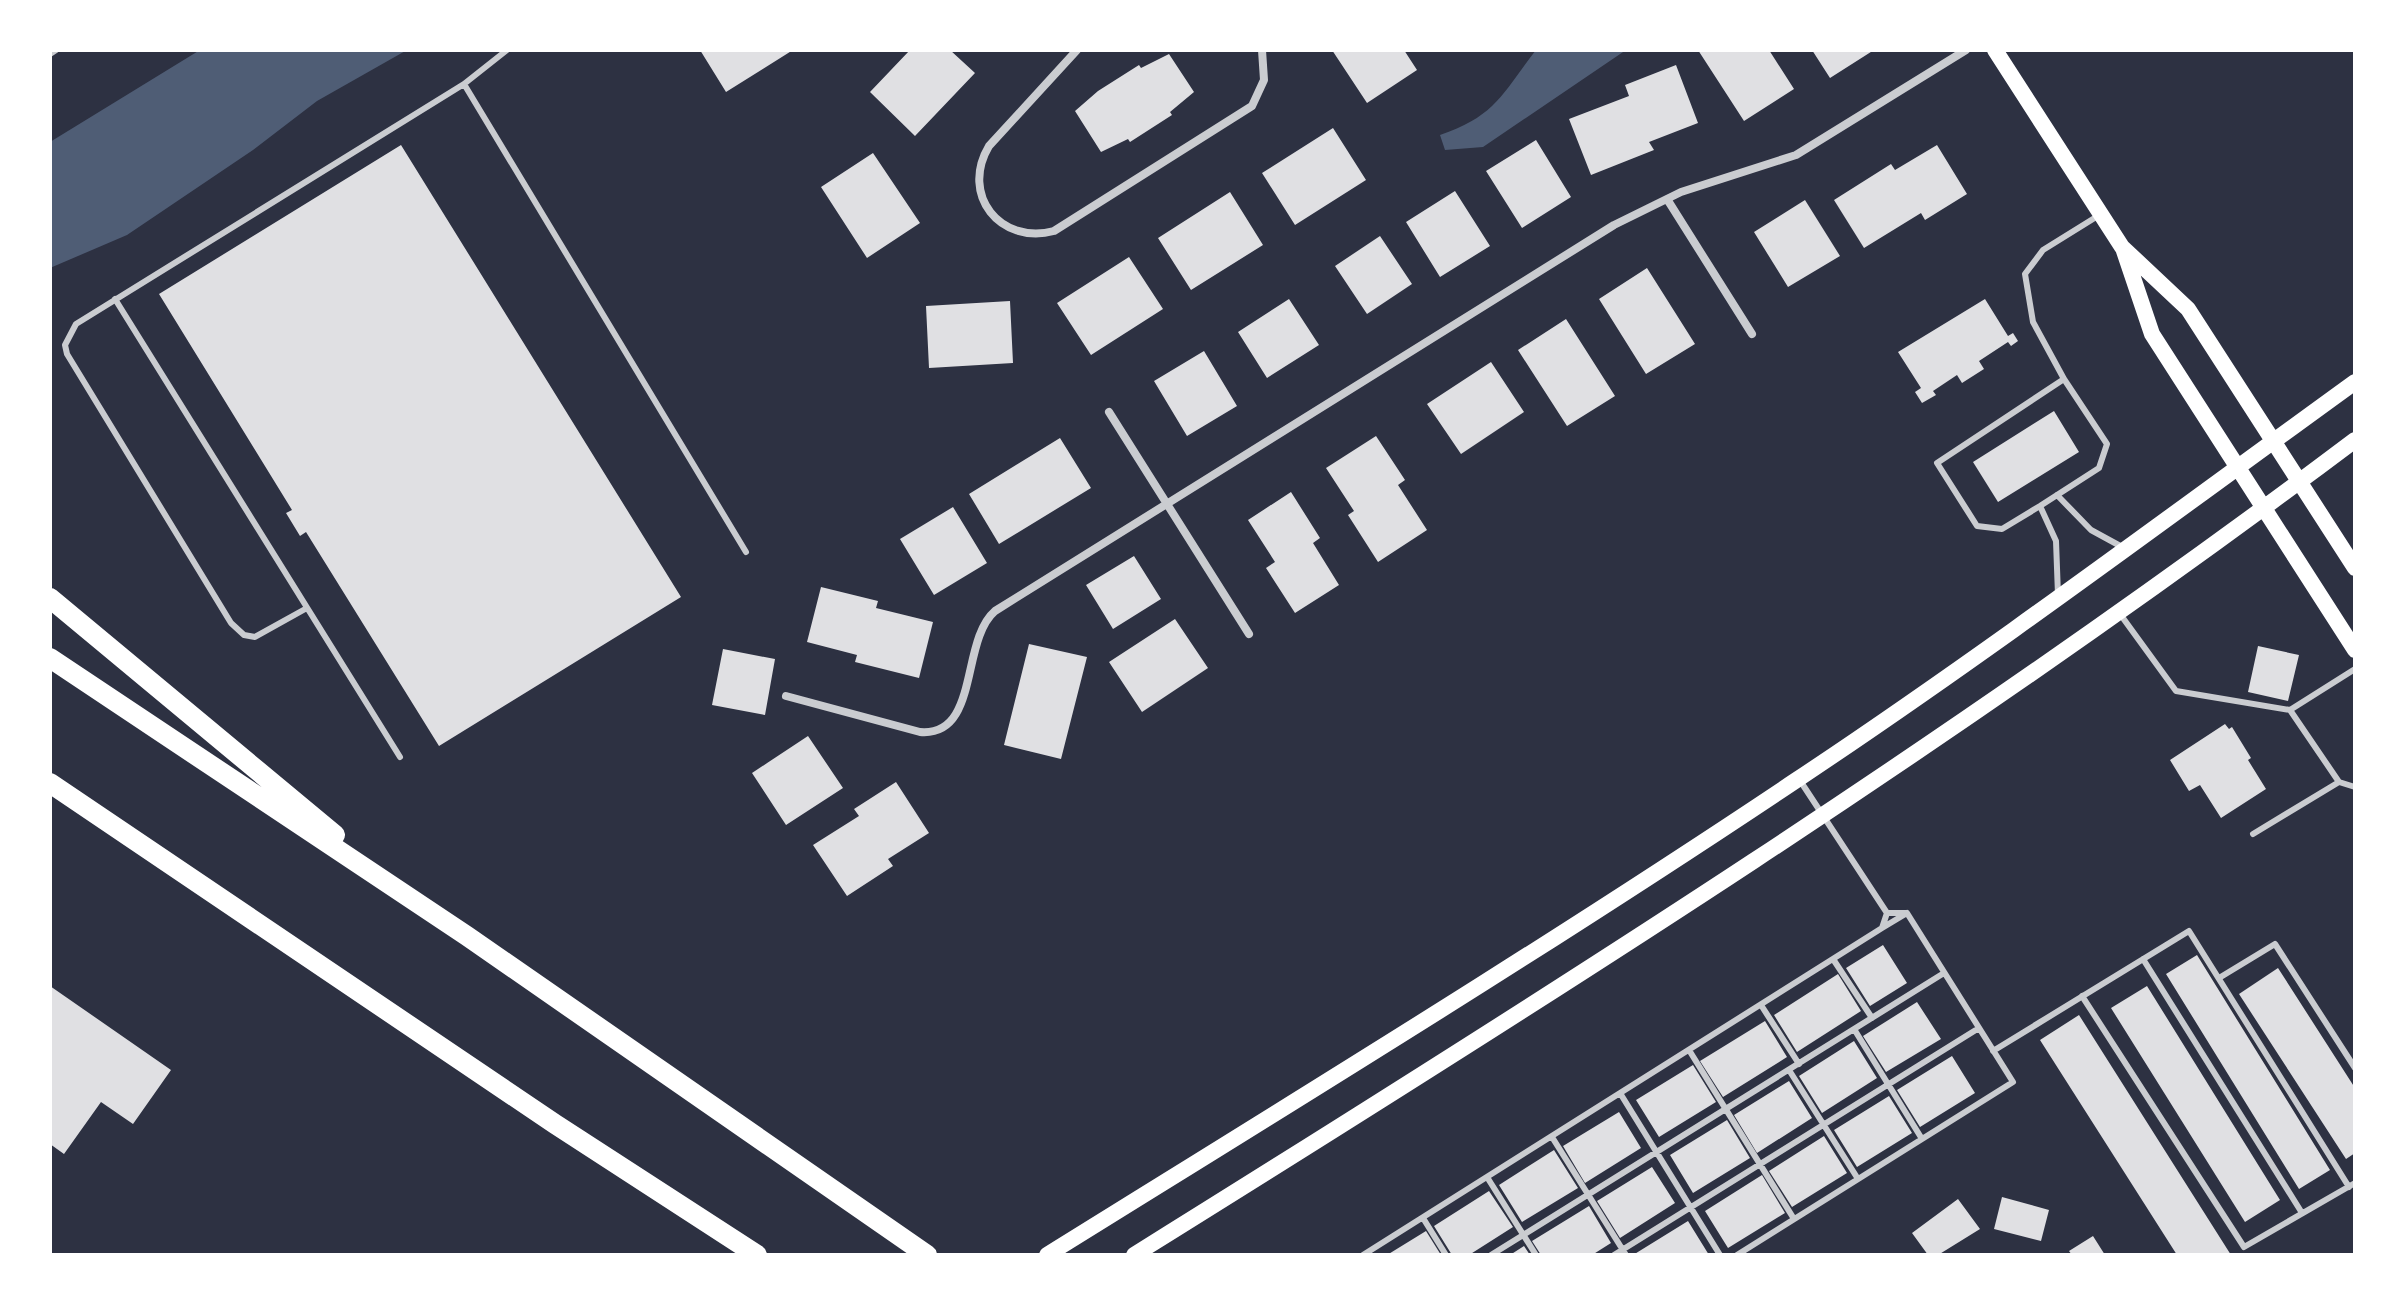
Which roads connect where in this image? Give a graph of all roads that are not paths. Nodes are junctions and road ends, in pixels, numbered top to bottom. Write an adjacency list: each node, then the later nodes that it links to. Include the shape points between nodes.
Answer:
1 (56, 50): 7 (lane)
2 (507, 50): 8 (lane)
3 (1077, 50): 4 (street, via 981,161 984,205 1013,231 1054,231 1252,106 1264,80)
4 (1262, 50)
5 (1966, 50): 9 (street, via 1796,155)
6 (1995, 50): 10 (main road)
7 (50, 54)
8 (464, 84): 12 (lane); 26 (lane)
9 (1667, 199): 13 (street); 22 (street, via 1614,225)
10 (2101, 214): 11 (main road); 14 (lane, via 2043,250 2025,274 2033,322)
11 (2122, 247): 18 (main road, via 2188,309); 19 (main road, via 2152,334)
12 (115, 299): 30 (lane); 30 (lane, via 76,324 65,345 67,354 231,623 255,637)
13 (1752, 334)
14 (2064, 379): 21 (lane, via 2107,444 2099,468); 23 (lane, via 1937,463 1977,526 2002,529)
15 (2355, 382): 18 (main road)
16 (1109, 412): 22 (street)
17 (2355, 440): 20 (main road)
18 (2275, 441): 19 (main road); 20 (main road)
19 (2239, 468): 24 (main road); 25 (main road)
20 (2299, 481): 24 (main road); 27 (main road)
21 (2057, 495): 23 (lane); 25 (lane, via 2091,530)
22 (1167, 505): 32 (street); 36 (street, via 988,617 980,628 958,714 945,726 920,732)
23 (2040, 506): 28 (lane, via 2056,541)
24 (2263, 508): 31 (main road); 33 (main road)
25 (2124, 548): 28 (main road)
26 (746, 552)
27 (2355, 568)
28 (2058, 595): 39 (main road)
29 (50, 598): 45 (highway)
30 (307, 608): 38 (lane)
31 (2117, 611): 37 (lane, via 2176,691); 43 (main road)
32 (1249, 634)
33 (2355, 650)
34 (50, 658): 45 (highway)
35 (2355, 669): 37 (lane)
36 (786, 696)
37 (2290, 710): 40 (lane)
38 (400, 757)
39 (1799, 779): 43 (lane); 81 (main road)
40 (2339, 782): 42 (lane); 44 (lane)
41 (50, 783): 82 (highway)
42 (2355, 787)
43 (1824, 816): 46 (lane); 84 (main road, via 1568,984)
44 (2253, 834)
45 (418, 905): 83 (highway)
46 (1887, 913): 47 (lane); 48 (lane)
47 (1907, 913): 48 (lane); 51 (lane)
48 (1882, 928): 49 (lane)
49 (1833, 959): 54 (lane); 55 (lane)
50 (2143, 959): 52 (lane, via 2189,931); 53 (lane); 76 (lane)
51 (1944, 973): 55 (lane); 56 (lane)
52 (2219, 978): 61 (lane, via 2275,944); 73 (lane)
53 (2082, 996): 59 (lane); 76 (lane, via 2244,1247)
54 (1761, 1005): 58 (lane); 60 (lane)
55 (1872, 1018): 57 (lane)
56 (1979, 1028): 59 (lane); 63 (lane)
57 (1854, 1029): 60 (lane); 63 (lane)
58 (1689, 1050): 64 (lane); 65 (lane)
59 (1993, 1051): 68 (lane, via 2013,1082)
60 (1799, 1064): 62 (lane)
61 (2355, 1068)
62 (1789, 1070): 65 (lane); 66 (lane)
63 (1888, 1084): 66 (lane); 68 (lane)
64 (1620, 1093): 67 (lane); 69 (lane)
65 (1725, 1109): 69 (lane); 70 (lane)
66 (1824, 1124): 70 (lane); 72 (lane)
67 (1552, 1137): 71 (lane); 74 (lane)
68 (1922, 1139): 72 (lane)
69 (1656, 1152): 74 (lane); 75 (lane)
70 (1759, 1164): 75 (lane); 78 (lane)
71 (1487, 1177): 77 (lane); 79 (lane)
72 (1858, 1179): 78 (lane)
73 (2352, 1185): 76 (lane)
74 (1588, 1195): 79 (lane); 80 (lane)
75 (1691, 1207): 80 (lane); 90 (lane)
76 (2302, 1213)
77 (1423, 1218): 85 (lane); 86 (lane)
78 (1794, 1219): 91 (lane)
79 (1523, 1235): 87 (lane); 88 (lane)
80 (1624, 1252): 89 (lane)
81 (1049, 1254)
82 (757, 1255)
83 (927, 1255)
84 (1134, 1255)
85 (1363, 1255)
86 (1446, 1255)
87 (1491, 1255)
88 (1536, 1255)
89 (1614, 1255)
90 (1720, 1255)
91 (1737, 1255)

